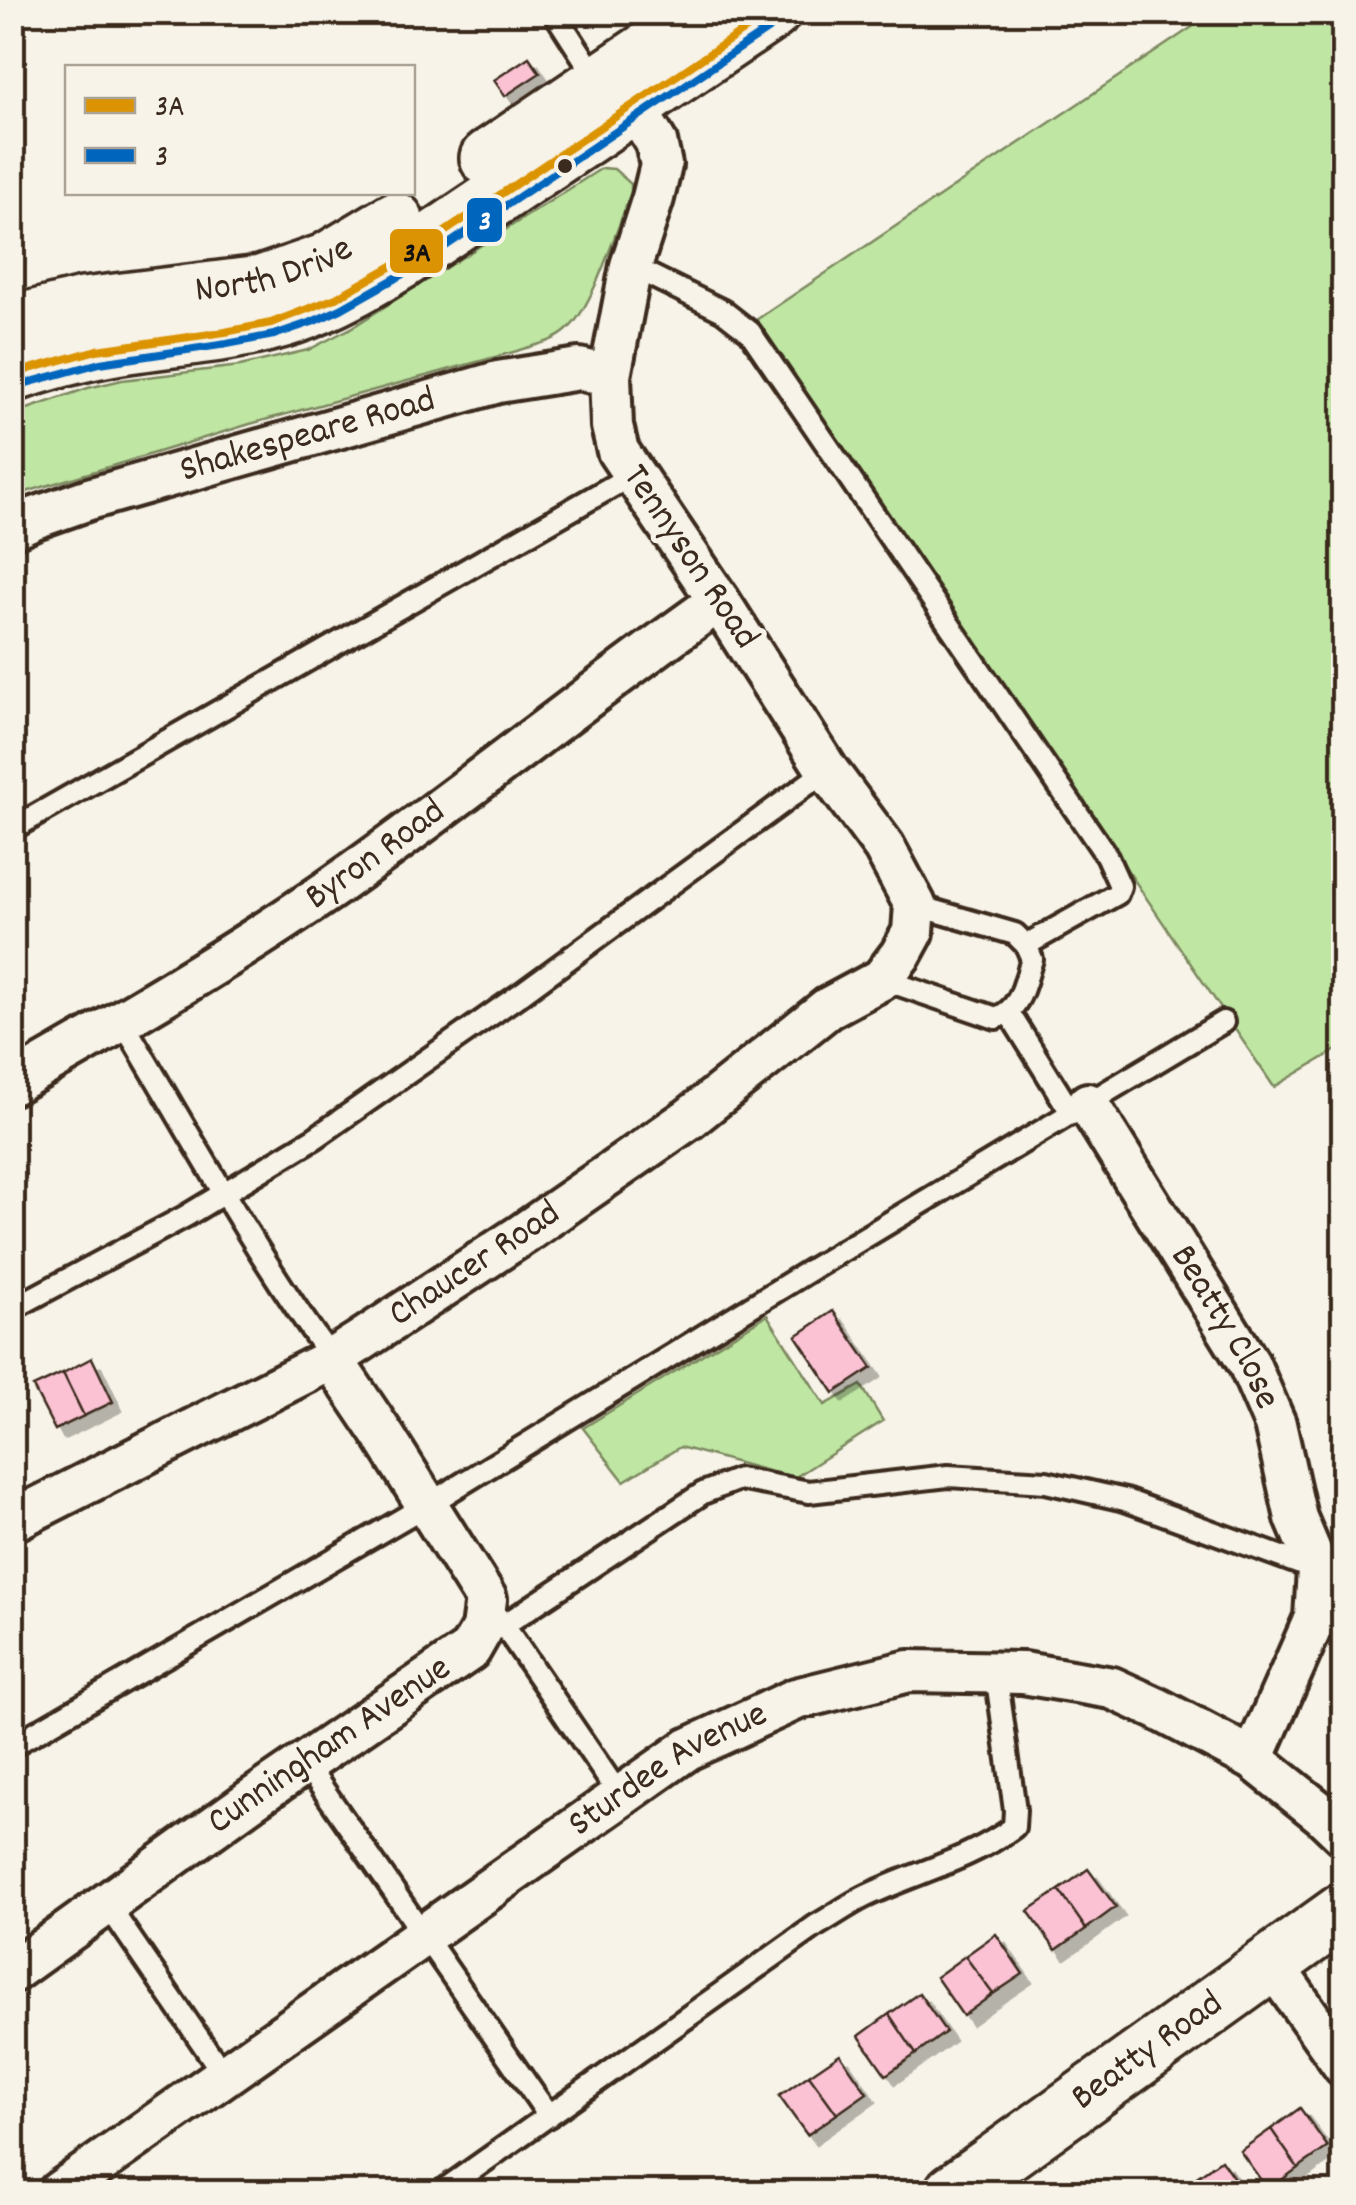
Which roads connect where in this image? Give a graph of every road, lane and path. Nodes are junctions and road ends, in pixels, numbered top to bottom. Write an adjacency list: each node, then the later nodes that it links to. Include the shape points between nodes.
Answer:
1 (554, 12): 4 (lane)
2 (704, 12): 4 (street, North Drive)
3 (772, 12): 4 (street, North Drive)
4 (616, 87): 5 (street, Tennyson Road, via 656,142 661,165); 6 (street, North Drive, via 325,262 261,284 83,306); 7 (street, North Drive, via 403,260 344,296 274,321 112,347)
5 (631, 266): 8 (street, Tennyson Road); 15 (lane, via 723,311 750,332 1106,856 1120,886 1117,894)
6 (12, 324)
7 (12, 374)
8 (610, 376): 9 (street, Tennyson Road, via 618,452); 10 (street, Shakespeare Road, via 579,369 498,382 88,499)
9 (634, 474): 11 (street, Tennyson Road); 13 (lane)
10 (12, 528)
11 (720, 601): 12 (street, Tennyson Road); 18 (street, Byron Road, via 329,890)
12 (826, 770): 14 (street, Tennyson Road, via 884,847); 22 (lane, via 331,1127)
13 (12, 830)
14 (914, 905): 15 (lane, via 1014,934); 16 (street, via 913,932)
15 (1026, 945): 17 (lane, via 1032,959)
16 (891, 967): 17 (lane, via 996,1018); 24 (street, Chaucer Road, via 828,1008 690,1118)
17 (1009, 1014): 21 (lane)
18 (122, 1021): 20 (street, Byron Road); 22 (lane)
19 (1223, 1022): 21 (lane)
20 (12, 1084)
21 (1080, 1109): 25 (lane); 27 (street, Beatty Close, via 1248,1364 1274,1424 1296,1518)
22 (224, 1192): 23 (lane); 24 (lane)
23 (12, 1309)
24 (332, 1359): 25 (street); 26 (street, Chaucer Road)
25 (425, 1504): 28 (street); 30 (lane)
26 (12, 1521)
27 (1331, 1563): 28 (lane, via 1046,1482 948,1476 809,1492 739,1479); 31 (street, Beatty Close, via 1316,1618)
28 (495, 1612): 32 (street, Cunningham Avenue, via 470,1650); 33 (lane)
29 (996, 1672): 31 (street, Sturdee Avenue, via 1112,1688); 33 (street, Sturdee Avenue, via 909,1671 796,1699 688,1749); 42 (lane, via 1014,1827 862,1898)
30 (12, 1746)
31 (1253, 1759): 34 (street, Sturdee Avenue)
32 (305, 1763): 35 (street, Cunningham Avenue); 37 (lane)
33 (620, 1796): 37 (street, Sturdee Avenue)
34 (1344, 1835)
35 (107, 1904): 39 (street, Cunningham Avenue); 41 (lane)
36 (1344, 1911): 38 (street, Beatty Road)
37 (424, 1934): 41 (street, Sturdee Avenue); 42 (lane)
38 (1272, 1964): 40 (street); 45 (street, Beatty Road)
39 (12, 1972)
40 (1344, 2066)
41 (224, 2076): 43 (street, Sturdee Avenue)
42 (549, 2116): 44 (lane)
43 (59, 2192)
44 (441, 2192)
45 (954, 2192)

